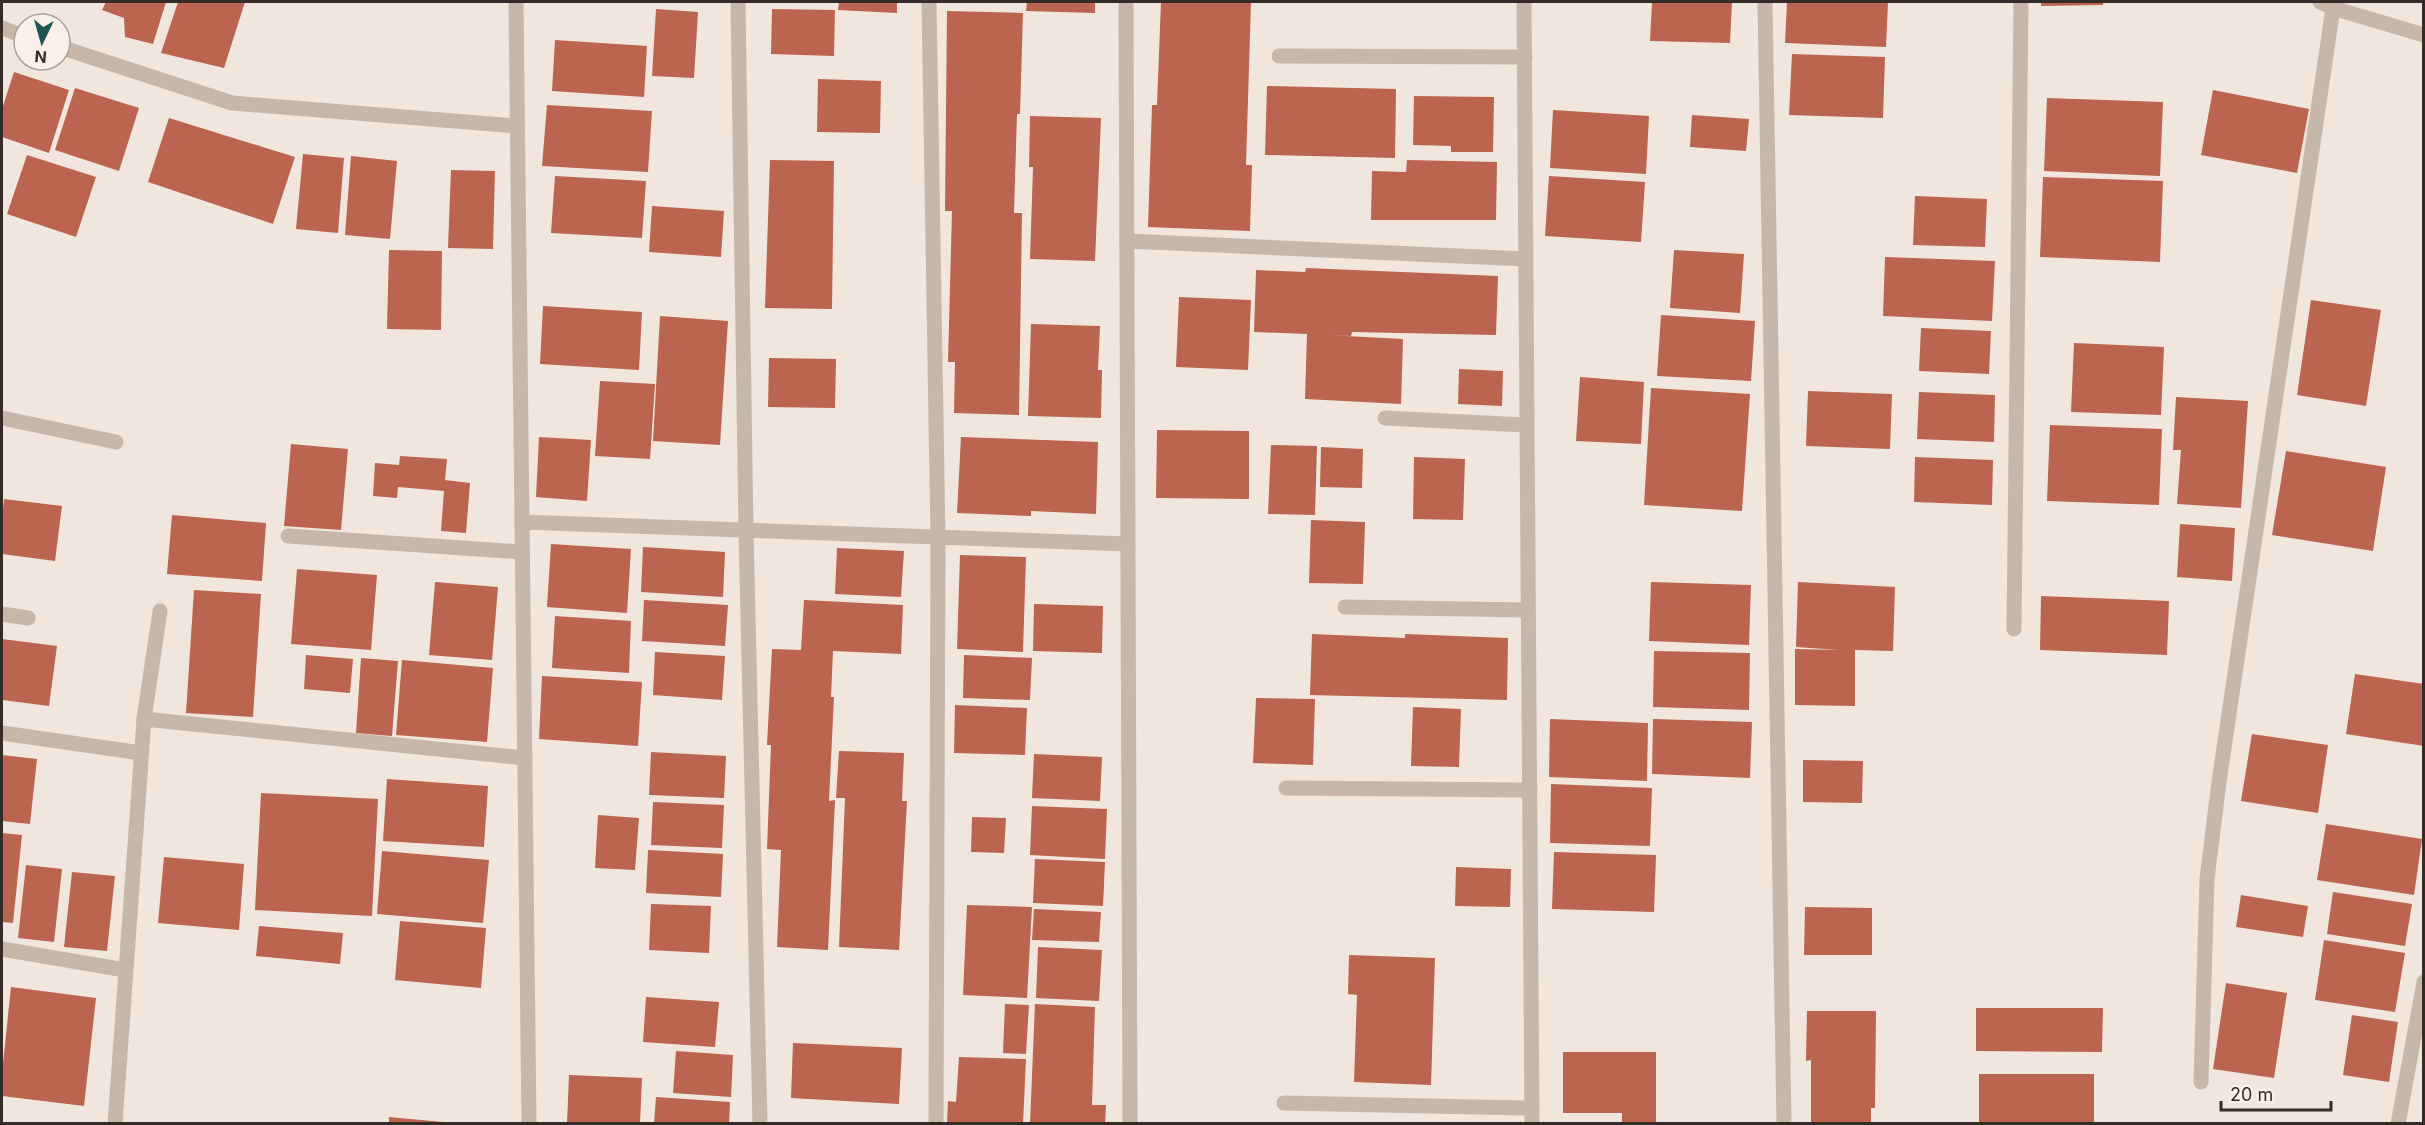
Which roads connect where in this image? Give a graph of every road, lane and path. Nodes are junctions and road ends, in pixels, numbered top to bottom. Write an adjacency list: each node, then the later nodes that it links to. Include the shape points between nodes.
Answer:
1 (516, 2): 13 (street)
2 (738, 2): 21 (street)
3 (929, 2): 23 (street)
4 (1126, 2): 14 (street)
5 (1524, 2): 12 (street)
6 (1764, 2): 49 (street)
7 (2021, 2): 31 (street)
8 (2330, 4): 9 (street); 41 (street, via 2207,879)
9 (2424, 35)
10 (72, 51): 13 (street, via 232,103)
11 (1279, 56): 12 (street)
12 (1525, 57): 15 (street)
13 (517, 126): 20 (street)
14 (1127, 241): 15 (street); 24 (street)
15 (1526, 259): 18 (street)
16 (2, 418): 19 (street)
17 (1385, 418): 18 (street)
18 (1527, 425): 28 (street)
19 (116, 442)
20 (522, 522): 21 (street); 25 (street)
21 (746, 531): 23 (street); 46 (street)
22 (288, 536): 25 (street)
23 (938, 539): 24 (street); 47 (street)
24 (1128, 544): 48 (street)
25 (522, 552): 35 (street)
26 (1345, 607): 28 (street)
27 (160, 610): 32 (street)
28 (1528, 610): 37 (street)
29 (2, 614): 30 (street)
30 (28, 618)
31 (2014, 629)
32 (144, 719): 34 (street); 35 (street)
33 (2, 733): 34 (street)
34 (141, 753): 39 (street)
35 (525, 758): 45 (street)
36 (1286, 788): 37 (street)
37 (1530, 790): 43 (street)
38 (2, 950): 39 (street)
39 (124, 970): 44 (street)
40 (2424, 982): 50 (street)
41 (2201, 1082)
42 (1284, 1103): 43 (street)
43 (1532, 1116)
44 (115, 1124)
45 (529, 1124)
46 (760, 1124)
47 (936, 1124)
48 (1130, 1124)
49 (1784, 1124)
50 (2398, 1124)

